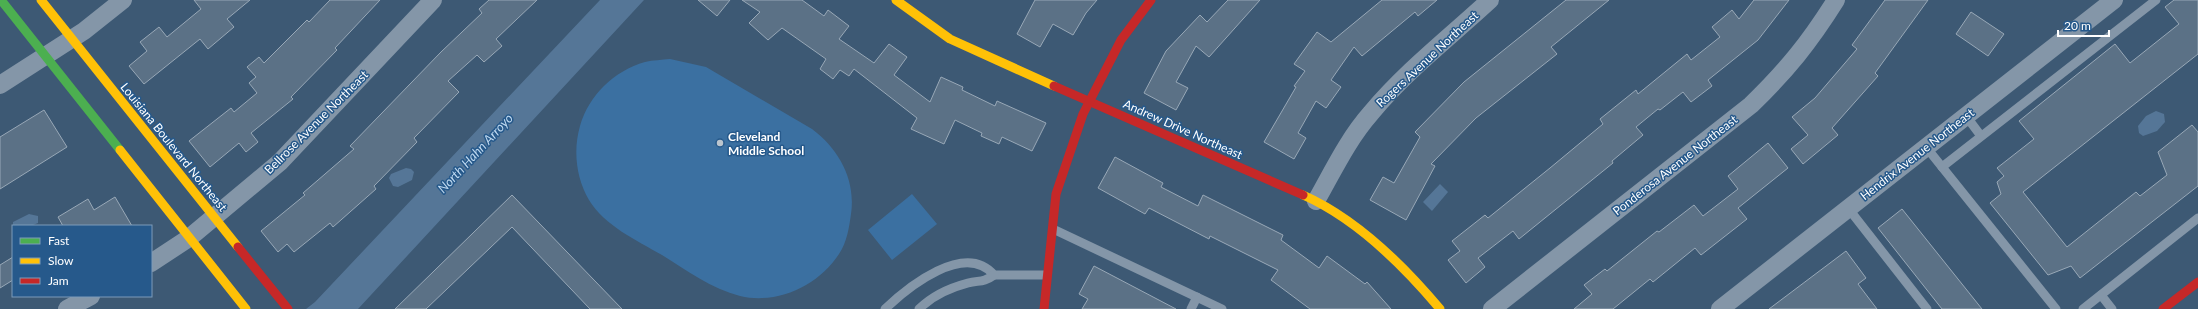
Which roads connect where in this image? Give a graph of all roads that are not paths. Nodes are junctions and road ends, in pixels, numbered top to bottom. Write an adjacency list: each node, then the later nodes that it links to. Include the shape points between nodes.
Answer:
1 (1, 0): 12 (street)
2 (41, 0): 11 (street, Louisiana Boulevard Northeast)
3 (123, 0): 11 (street)
4 (433, 0): 21 (street, Bellrose Avenue Northeast, via 280,162)
5 (896, 0): 14 (street, Andrew Drive Northeast, via 950,39)
6 (1151, 0): 14 (street, via 1121,40)
7 (1490, 0): 19 (street, Rogers Avenue Northeast, via 1395,86 1370,114 1353,137)
8 (1836, 0): 41 (street, Ponderosa Avenue Northeast, via 1811,40 1783,75 1751,105)
9 (2114, 0): 15 (street, Hendrix Avenue Northeast)
10 (2156, 0): 16 (lane)
11 (73, 39): 12 (street); 21 (street, Louisiana Boulevard Northeast)
12 (46, 57): 13 (street); 24 (street)
13 (0, 85)
14 (1089, 101): 19 (street, Andrew Drive Northeast); 23 (street, via 1056,194)
15 (1966, 116): 16 (lane); 17 (street, Hendrix Avenue Northeast)
16 (1982, 136): 18 (lane)
17 (1926, 147): 18 (lane); 20 (street, Hendrix Avenue Northeast)
18 (1942, 167): 44 (lane)
19 (1316, 201): 40 (street, Andrew Drive Northeast, via 1366,234 1396,259)
20 (1848, 208): 42 (street, Hendrix Avenue Northeast); 43 (lane)
21 (215, 217): 24 (street, Bellrose Avenue Northeast); 34 (street, Louisiana Boulevard Northeast)
22 (2198, 218): 29 (lane)
23 (1052, 229): 27 (street); 31 (lane)
24 (189, 238): 25 (street, Bellrose Avenue Northeast); 33 (street)
25 (152, 262)
26 (994, 275): 27 (lane); 35 (lane, via 986,266 966,262 942,269 924,277); 36 (lane, via 986,281 969,282 939,293)
27 (1046, 275): 37 (street)
28 (2198, 282): 47 (street)
29 (2101, 295): 45 (lane); 46 (lane)
30 (89, 297): 32 (street)
31 (1197, 297): 38 (lane); 39 (lane)
32 (67, 309)
33 (246, 309)
34 (288, 309)
35 (885, 309)
36 (919, 309)
37 (1044, 309)
38 (1191, 309)
39 (1222, 309)
40 (1440, 309)
41 (1492, 309)
42 (1720, 309)
43 (1927, 309)
44 (2056, 309)
45 (2083, 309)
46 (2112, 309)
47 (2163, 309)

